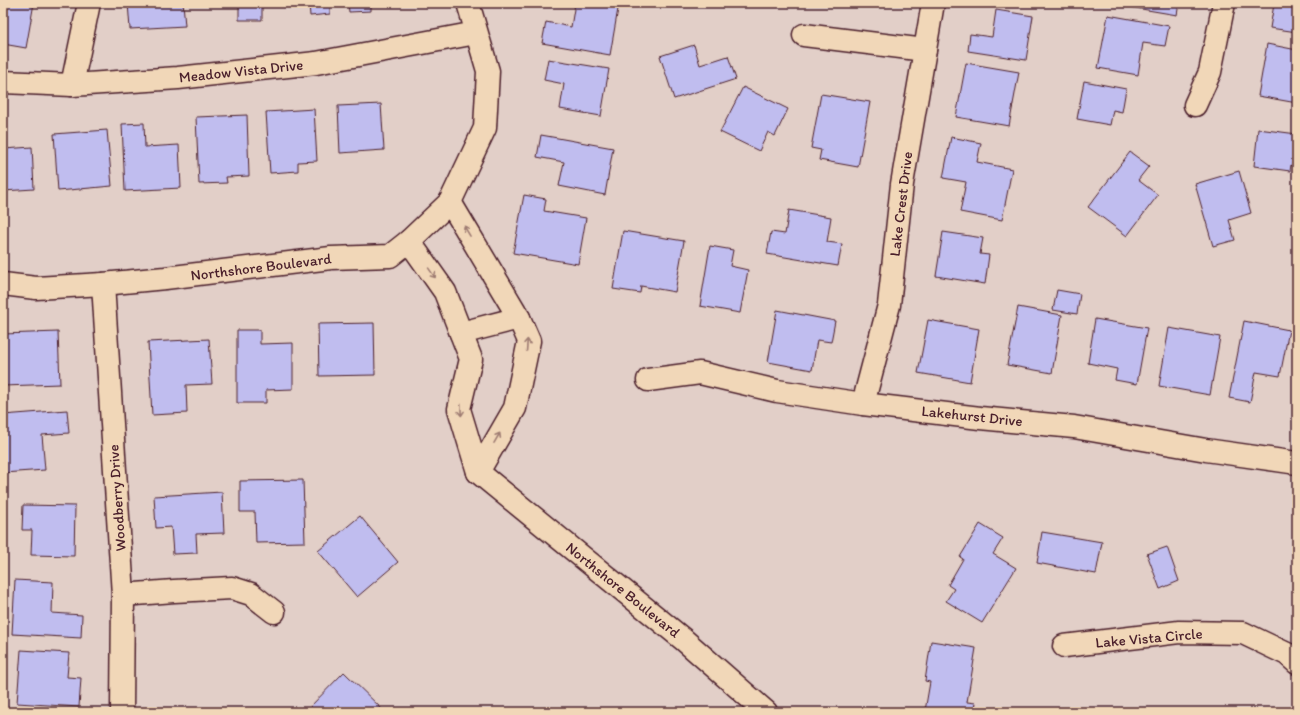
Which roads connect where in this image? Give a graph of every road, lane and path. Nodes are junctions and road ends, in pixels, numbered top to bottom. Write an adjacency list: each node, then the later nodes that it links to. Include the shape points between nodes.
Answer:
1 (89, 3): 9 (street)
2 (468, 3): 5 (street)
3 (933, 3): 7 (street, Lake Crest Drive)
4 (1224, 3): 10 (street, via 1210,72)
5 (476, 33): 9 (street, Meadow Vista Drive, via 316,63 178,78); 11 (street, via 488,71 484,128)
6 (804, 35): 7 (street)
7 (925, 50): 18 (street, Lake Crest Drive, via 902,184 889,305)
8 (3, 82): 9 (street, Meadow Vista Drive)
9 (72, 85)
10 (1194, 105)
11 (450, 202): 12 (street, Northshore Boulevard); 15 (street, one-way to 11)
12 (409, 241): 14 (street, Northshore Boulevard, via 390,256 331,258); 16 (street, one-way to 16, via 445,292)
13 (3, 284): 14 (street, Northshore Boulevard, via 36,288)
14 (103, 284): 21 (street, Woodberry Drive)
15 (519, 318): 16 (street); 20 (street, one-way to 15, via 515,408 529,341)
16 (461, 333): 20 (street, one-way to 20, via 471,359 459,409)
17 (648, 380): 18 (street, Lakehurst Drive, via 700,372 777,392)
18 (863, 404): 19 (street, Lakehurst Drive, via 1074,427)
19 (1297, 464)
20 (478, 472): 26 (street, Northshore Boulevard, via 684,640)
21 (123, 595): 22 (street, via 232,588 251,594); 25 (street, Woodberry Drive)
22 (274, 612)
23 (1064, 646): 24 (street, Lake Vista Circle, via 1179,632 1243,633 1287,654)
24 (1297, 663)
25 (122, 712)
26 (766, 712)

